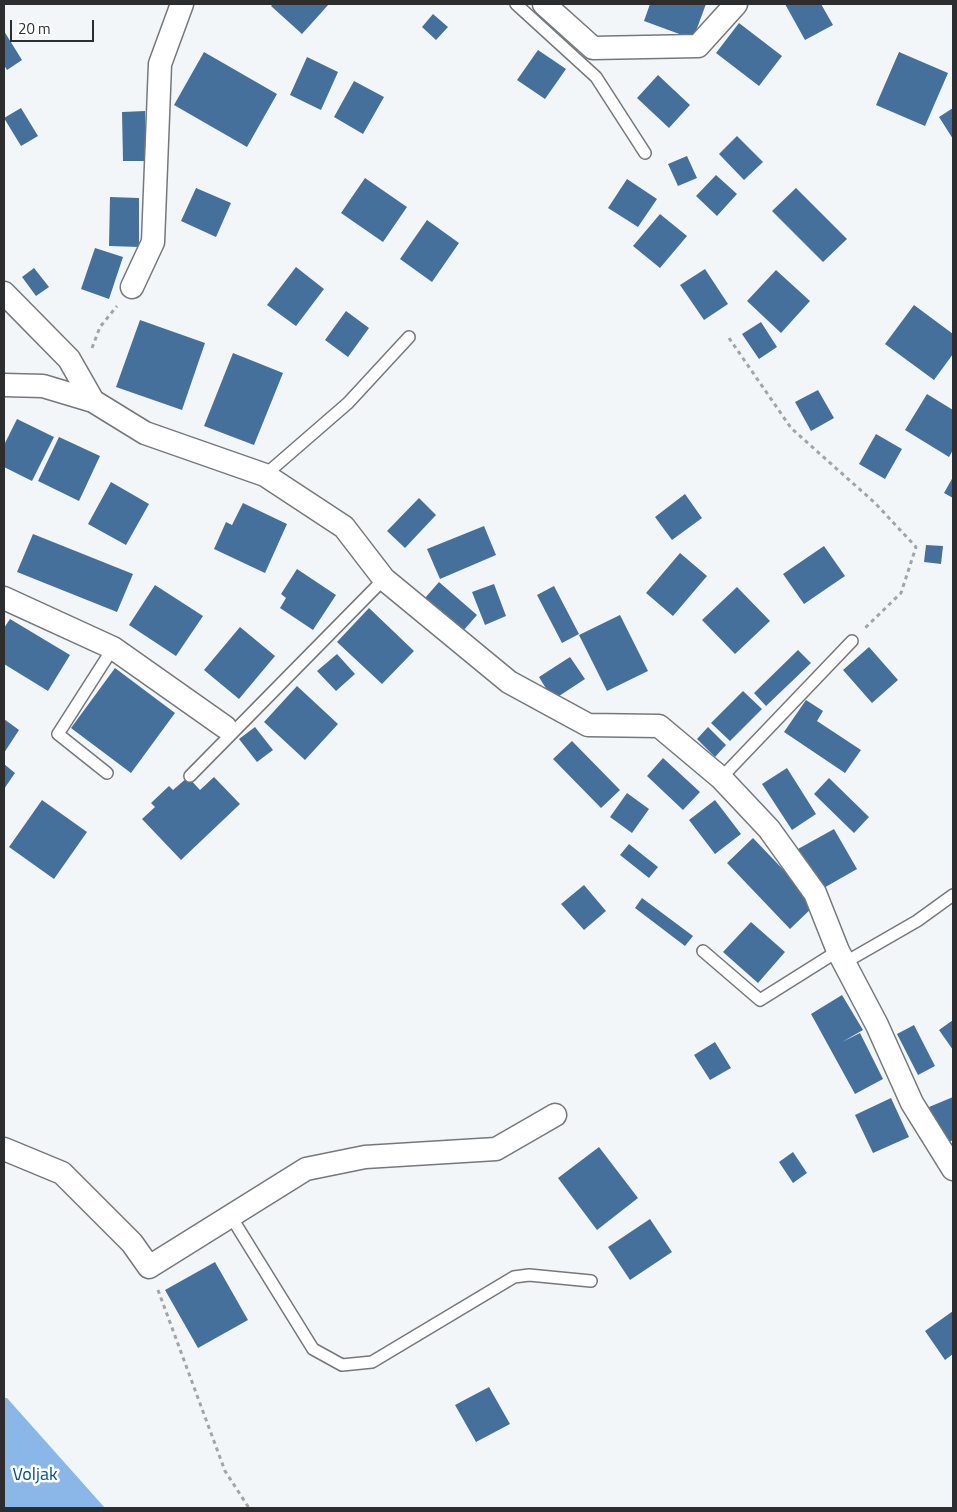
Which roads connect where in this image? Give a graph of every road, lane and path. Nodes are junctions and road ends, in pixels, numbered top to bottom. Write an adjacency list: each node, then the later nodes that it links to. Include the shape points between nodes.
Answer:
1 (182, 4): 6 (street, via 160,64 153,242)
2 (516, 4): 5 (lane, via 596,77)
3 (544, 4): 4 (street, via 593,48 698,46)
4 (736, 4)
5 (645, 153)
6 (132, 287): 10 (path, via 100,327)
7 (4, 293): 10 (street, via 69,359)
8 (409, 337): 13 (lane, via 348,403)
9 (729, 338): 16 (path, via 791,428 875,502 916,547 901,593)
10 (80, 378): 12 (street)
11 (4, 385): 12 (street, via 43,386)
12 (93, 401): 13 (street, via 145,433)
13 (265, 475): 14 (street, via 344,527)
14 (384, 579): 20 (lane); 21 (street, via 509,682 588,725 659,726)
15 (4, 598): 17 (street)
16 (852, 641): 21 (lane)
17 (113, 648): 18 (street); 19 (lane, via 58,734)
18 (225, 727)
19 (107, 773)
20 (190, 776)
21 (721, 778): 24 (street, via 770,829 815,893)
22 (953, 895): 24 (lane, via 917,921)
23 (703, 951): 24 (lane, via 760,1000)
24 (841, 957): 27 (street, via 877,1025 912,1103)
25 (555, 1115): 28 (street, via 496,1149 365,1156 306,1169)
26 (4, 1149): 29 (street, via 62,1173 132,1243)
27 (953, 1169)
28 (230, 1216): 29 (street); 30 (lane, via 313,1349 342,1365 372,1362 514,1277 530,1275)
29 (149, 1267): 31 (path, via 225,1471)
30 (591, 1281)
31 (249, 1508)

